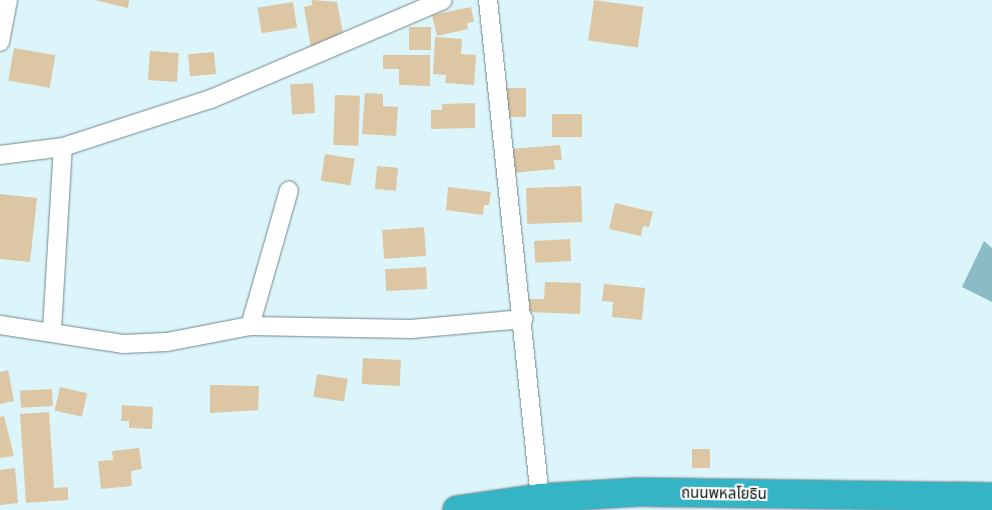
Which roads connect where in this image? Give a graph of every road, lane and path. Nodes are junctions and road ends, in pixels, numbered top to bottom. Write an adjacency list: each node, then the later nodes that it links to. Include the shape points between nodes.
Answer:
1 (8, 0): 4 (street)
2 (443, 0): 5 (street, via 211,100)
3 (488, 0): 8 (street)
4 (0, 42)
5 (63, 147): 6 (street); 11 (street)
6 (0, 155)
7 (289, 190): 10 (street)
8 (524, 319): 10 (street, via 412,329); 13 (street)
9 (0, 325): 11 (street)
10 (250, 326): 11 (street, via 167,342 123,344)
11 (52, 330)
12 (992, 497): 13 (highway, ถนนพหลโยธิน, via 639,492)
13 (540, 498): 14 (highway, ถนนพหลโยธิน)
14 (457, 510)

